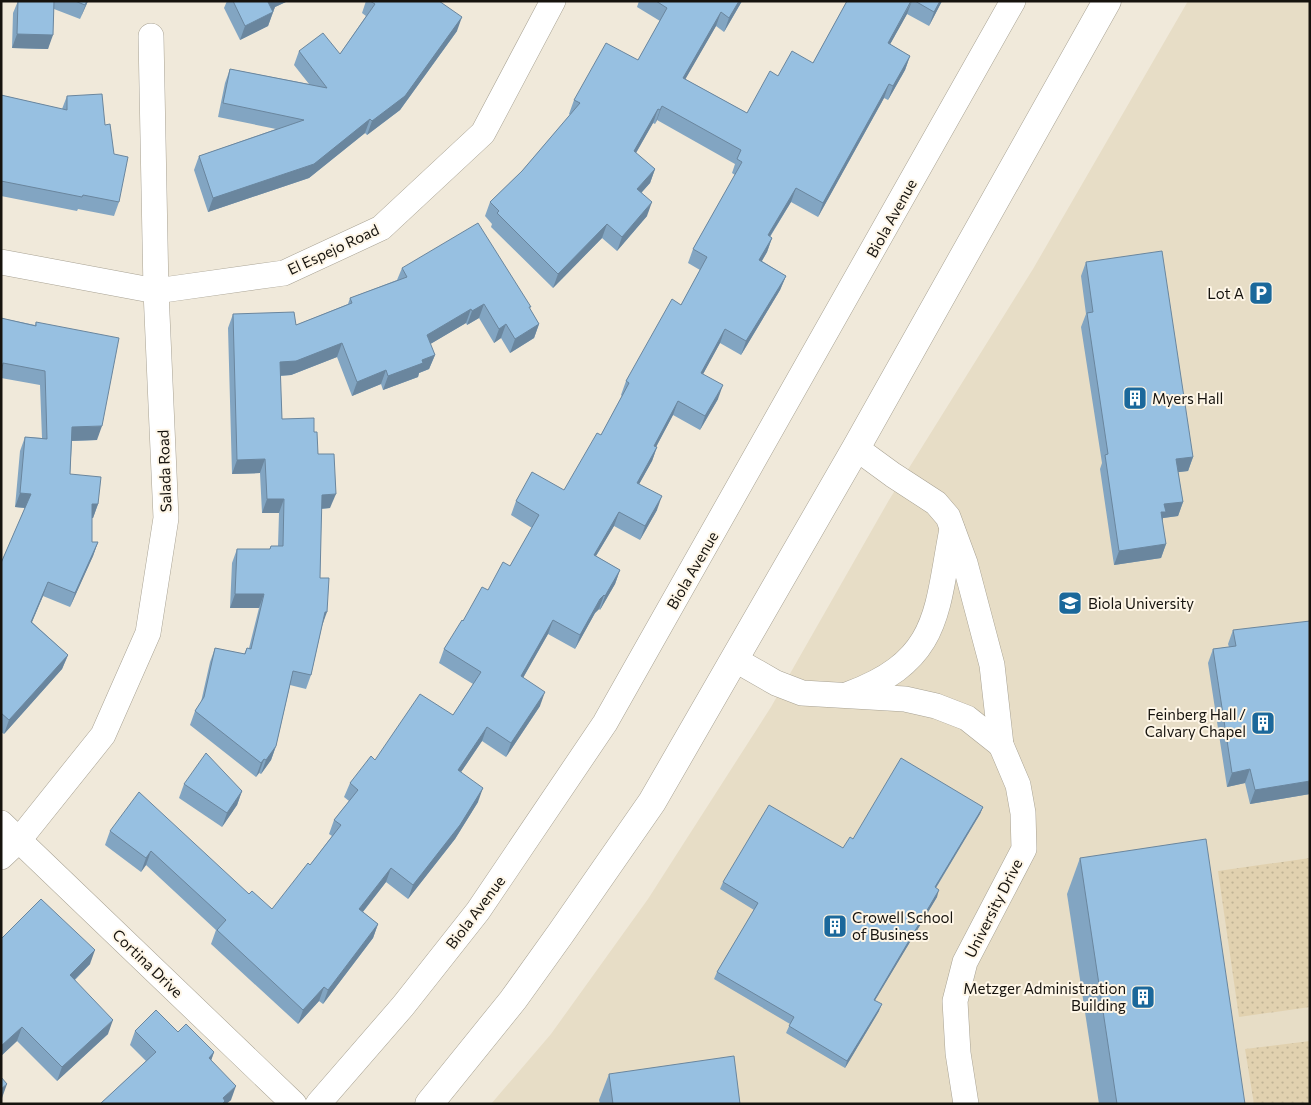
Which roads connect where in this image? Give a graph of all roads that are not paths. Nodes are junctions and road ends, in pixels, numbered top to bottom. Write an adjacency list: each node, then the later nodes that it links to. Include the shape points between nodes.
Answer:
1 (553, 1): 6 (street, El Espejo Road, via 483,132 381,228 284,273)
2 (1013, 1): 16 (street, Biola Avenue, via 605,723 478,911 403,1006)
3 (1108, 1): 7 (street)
4 (151, 36): 6 (street, Salada Road)
5 (1, 262): 6 (street, El Espejo Road)
6 (156, 291): 13 (street, Salada Road, via 166,518 148,633 103,736)
7 (856, 448): 8 (street, University Drive, via 936,503 948,517); 9 (street)
8 (952, 528): 10 (street, via 936,613 926,638 911,657 873,685); 11 (street, University Drive, via 965,562 992,665)
9 (734, 658): 10 (street, University Drive, via 776,683 802,693); 17 (street, via 646,810 513,1000)
10 (845, 695): 11 (street, University Drive, via 936,706 967,718)
11 (1001, 745): 18 (street, University Drive, via 1018,785 1024,849 965,962 955,1002)
12 (1, 823): 13 (street, Cortina Drive)
13 (20, 840): 14 (street, Salada Road); 15 (street, Cortina Drive)
14 (1, 857)
15 (294, 1104)
16 (318, 1104)
17 (429, 1104)
18 (966, 1104)

